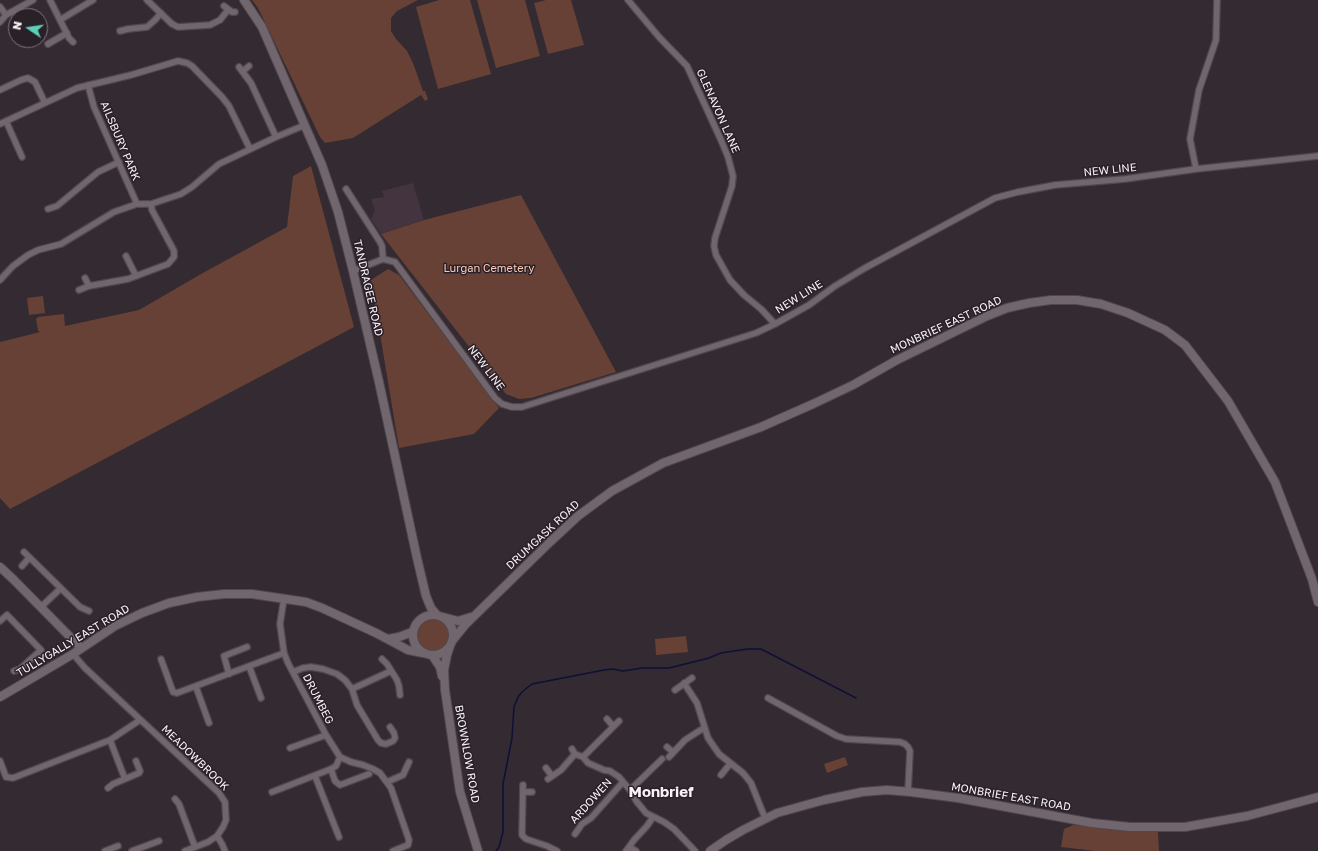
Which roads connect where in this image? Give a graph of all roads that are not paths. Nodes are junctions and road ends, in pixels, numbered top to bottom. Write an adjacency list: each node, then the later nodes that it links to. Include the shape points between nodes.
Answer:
1 (33, 0): 11 (street)
2 (50, 0): 12 (street)
3 (93, 0): 12 (street)
4 (147, 0): 10 (street)
5 (244, 0): 24 (street, TANDRAGEE ROAD, via 262,27)
6 (628, 0): 43 (street, GLENAVON LANE, via 687,66 722,140 733,176 715,238 716,255 730,280)
7 (1217, 0): 30 (street, via 1216,40 1199,90 1190,139)
8 (0, 7): 11 (street)
9 (235, 12): 10 (street, via 226,8 220,20 210,25 178,27)
10 (161, 13): 14 (street, via 147,27)
11 (6, 15): 13 (street)
12 (60, 20): 15 (street)
13 (0, 22)
14 (120, 32)
15 (67, 33): 16 (street); 17 (street)
16 (73, 42)
17 (48, 44)
18 (249, 66): 25 (street, via 241,69 251,82)
19 (88, 85): 21 (street); 26 (street, via 178,61 187,63 197,70 229,106); 29 (street, AILSBURY PARK, via 94,107)
20 (0, 90): 21 (street, via 28,78 35,82)
21 (45, 103): 22 (street)
22 (6, 121): 23 (street); 28 (street)
23 (0, 124)
24 (305, 125): 25 (street); 37 (street, TANDRAGEE ROAD, via 338,212)
25 (276, 136): 26 (street)
26 (250, 149): 33 (street, via 219,164 181,194)
27 (1318, 156): 30 (street, NEW LINE)
28 (22, 157)
29 (119, 162): 32 (street, AILSBURY PARK); 34 (street, via 98,172 57,206)
30 (1196, 169): 43 (street, NEW LINE, via 1055,185 995,198 865,268 810,305)
31 (346, 189): 36 (street, via 380,242)
32 (137, 204): 33 (street); 40 (street, via 114,212 61,244 28,255)
33 (151, 204): 38 (street, via 174,251 174,257 168,264)
34 (48, 209)
35 (126, 256): 38 (street)
36 (383, 259): 37 (street); 43 (street, NEW LINE, via 395,262 495,398 502,404 512,407 522,407 624,375 756,333)
37 (353, 271): 50 (street, TANDRAGEE ROAD)
38 (136, 276): 41 (street)
39 (85, 278): 41 (street)
40 (0, 280)
41 (89, 286): 42 (street)
42 (79, 290)
43 (775, 324)
44 (674, 459): 52 (street, MONBRIEF EAST ROAD, via 761,427 813,404 986,316 1007,308 1051,300 1077,300 1101,304 1128,312 1165,330 1185,345 1228,401 1275,482 1312,579); 57 (street, DRUMGASK ROAD, via 612,491 578,516)
45 (24, 552): 46 (street)
46 (29, 558): 47 (street); 49 (street)
47 (22, 566)
48 (0, 567): 53 (street)
49 (60, 589): 53 (street); 54 (street)
50 (426, 596): 58 (street, TANDRAGEE ROAD, via 431,608); 59 (street, TANDRAGEE ROAD)
51 (284, 598): 62 (street, TULLYGALLY EAST ROAD, via 322,608); 65 (street, TULLYGALLY EAST ROAD, via 224,594 169,603 115,626); 66 (street, DRUMBEG, via 280,624)
52 (1318, 602)
53 (41, 607): 65 (street)
54 (80, 607): 55 (street); 56 (street)
55 (89, 611)
56 (76, 613)
57 (476, 614): 58 (street, via 458,621); 63 (street, DRUMGASK ROAD)
58 (440, 616): 59 (street, via 431,614); 63 (street, via 451,626)
59 (421, 618): 61 (street)
60 (0, 621): 73 (street, via 7,614 41,650 20,669)
61 (412, 632): 62 (street); 67 (street, via 414,642)
62 (388, 639): 67 (street, TULLYGALLY EAST ROAD, via 408,650)
63 (451, 643): 69 (street, via 442,653); 78 (street, BROWNLOW ROAD)
64 (247, 647): 76 (street, via 224,656)
65 (81, 648): 68 (street, TULLYGALLY EAST ROAD)
66 (284, 653): 72 (street); 75 (street, DRUMBEG)
67 (423, 653): 69 (street)
68 (73, 654): 84 (street, TULLYGALLY EAST ROAD); 88 (street, MEADOWBROOK)
69 (432, 655): 78 (street, BROWNLOW ROAD, via 440,667)
70 (161, 659): 80 (street, via 173,692)
71 (382, 659): 74 (street)
72 (249, 666): 76 (street); 85 (street)
73 (14, 671)
74 (391, 671): 81 (street); 83 (street, via 399,686)
75 (293, 672): 81 (street, DRUMBEG, via 311,667 323,669 345,680); 94 (street, DRUMBEG)
76 (229, 674): 80 (street)
77 (692, 678): 79 (street)
78 (444, 682): 138 (street, BROWNLOW ROAD, via 460,792)
79 (684, 683): 82 (street); 93 (street, via 697,703)
80 (196, 687): 90 (street)
81 (352, 689): 92 (street, DRUMBEG, via 357,705 381,743 386,744 395,738)
82 (675, 690)
83 (400, 695)
84 (0, 697)
85 (261, 698)
86 (768, 698): 119 (street, via 837,736 905,744 910,751)
87 (607, 719): 91 (street)
88 (140, 720): 95 (street); 125 (street, MEADOWBROOK, via 219,793 225,802 226,820)
89 (619, 720): 91 (street)
90 (209, 723)
91 (613, 726): 98 (street)
92 (390, 727)
93 (704, 728): 96 (street, via 685,740 671,754); 104 (street, via 715,749)
94 (326, 735): 97 (street, DRUMBEG); 99 (street, DRUMBEG)
95 (110, 740): 101 (street, via 13,778 6,776); 110 (street)
96 (667, 747)
97 (290, 748)
98 (583, 757): 105 (street, ARDOWEN, via 574,752 561,770 550,778); 112 (street, ARDOWEN, via 588,763 610,771)
99 (340, 758): 106 (street); 111 (street, via 373,769)
100 (662, 759): 115 (street, ARDOWEN)
101 (0, 761)
102 (136, 761): 110 (street, via 139,774)
103 (409, 762): 111 (street, via 403,775)
104 (730, 764): 109 (street); 123 (street, via 743,773 751,783)
105 (546, 768)
106 (331, 769): 107 (street, via 335,781 340,785); 108 (street)
107 (369, 774)
108 (315, 776): 116 (street); 126 (street)
109 (721, 776)
110 (126, 779): 114 (street)
111 (387, 782): 137 (street, via 409,840 408,845)
112 (623, 782): 115 (street, ARDOWEN); 124 (street, ARDOWEN)
113 (523, 785): 117 (street)
114 (108, 788)
115 (630, 790): 122 (street, ARDOWEN, via 641,808)
116 (272, 792)
117 (523, 792): 118 (street); 132 (street, via 522,835 526,840)
118 (532, 792)
119 (908, 792): 120 (street, MONBRIEF EAST ROAD, via 1130,827 1185,827 1247,816); 123 (street, MONBRIEF EAST ROAD, via 862,792 799,806)
120 (1318, 797)
121 (175, 799): 129 (street)
122 (653, 817): 131 (street); 140 (street, ARDOWEN, via 674,829)
123 (765, 818): 141 (street, MONBRIEF EAST ROAD)
124 (575, 834)
125 (216, 836): 129 (street); 136 (street)
126 (339, 837)
127 (159, 841): 130 (street)
128 (118, 846): 133 (street)
129 (195, 847): 135 (street)
130 (143, 849): 134 (street)
131 (628, 849): 139 (street)
132 (554, 850)
133 (105, 851)
134 (132, 851)
135 (185, 851)
136 (225, 851)
137 (393, 851)
138 (478, 851)
139 (636, 851)
140 (695, 851)
141 (710, 851)

